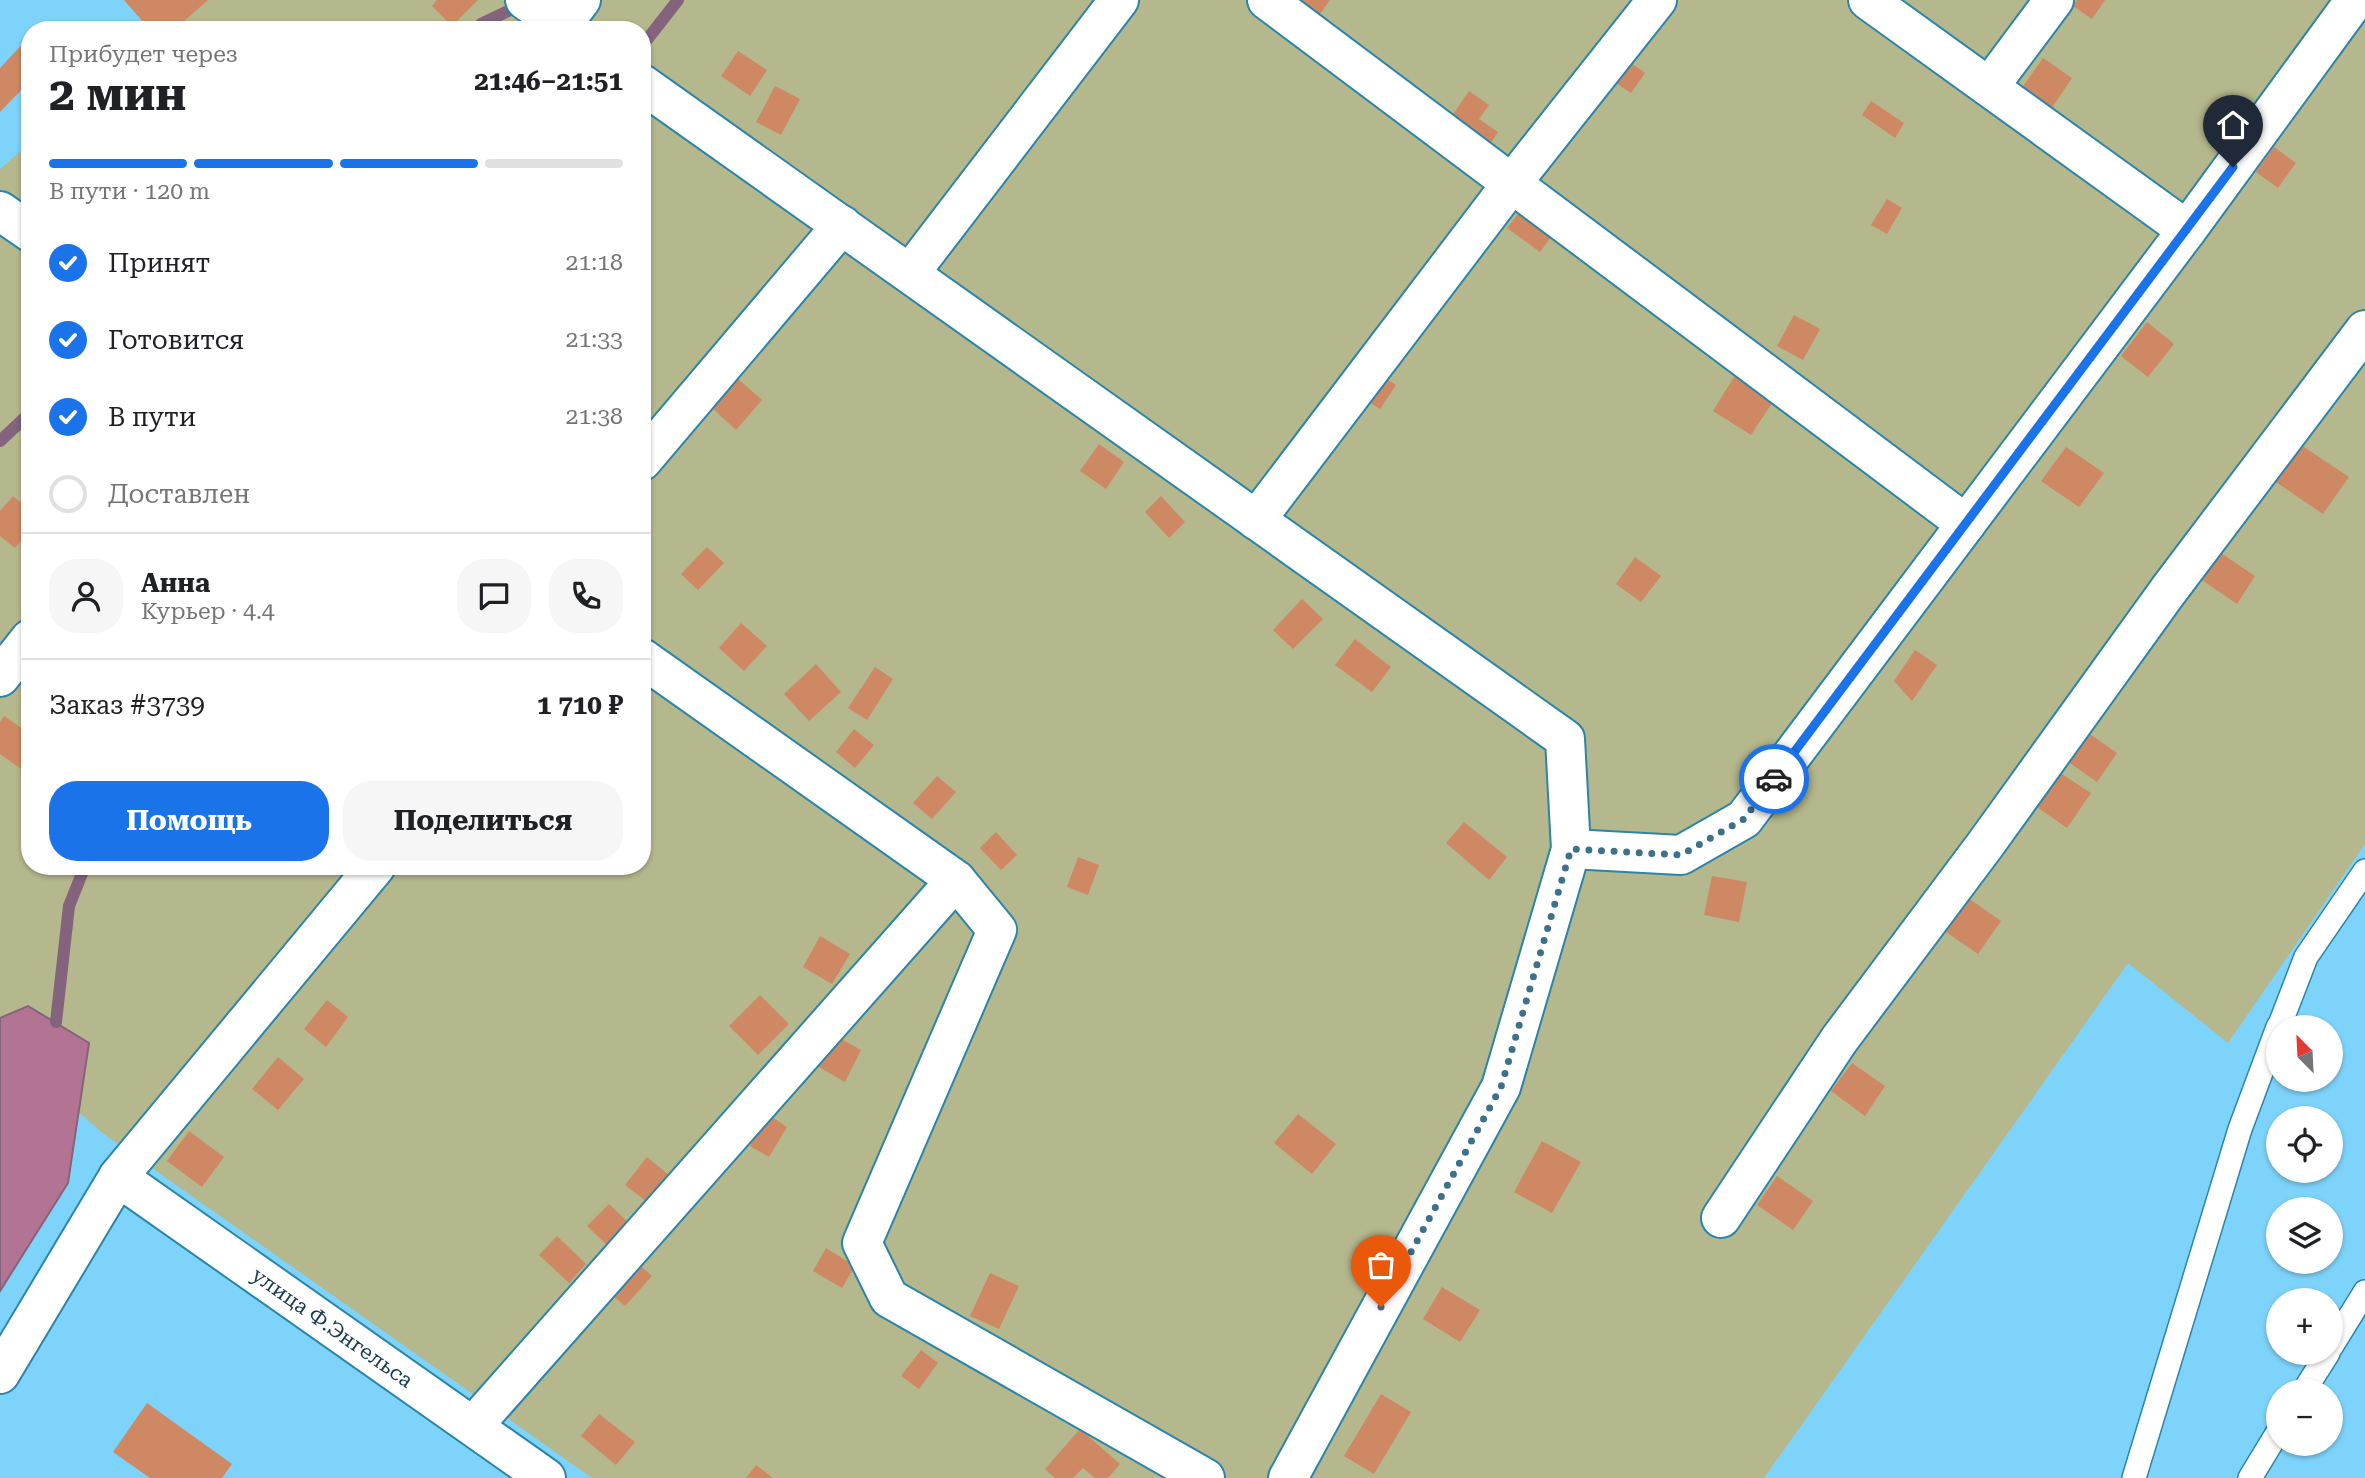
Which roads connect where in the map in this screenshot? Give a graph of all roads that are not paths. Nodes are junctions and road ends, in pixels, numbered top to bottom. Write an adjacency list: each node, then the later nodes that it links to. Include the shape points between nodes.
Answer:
1 (525, 0): 8 (street)
2 (1119, 0): 16 (street)
3 (1267, 0): 11 (street)
4 (1657, 0): 11 (street)
5 (1868, 0): 9 (street)
6 (2054, 0): 9 (street)
7 (2356, 0): 15 (street)
8 (570, 19)
9 (1989, 87): 15 (street)
10 (651, 89): 13 (street)
11 (1512, 183): 19 (street); 20 (street)
12 (0, 211): 14 (street)
13 (842, 225): 16 (street); 18 (street)
14 (21, 226)
15 (2187, 230): 20 (street)
16 (910, 273): 19 (street)
17 (2365, 330): 31 (street, via 1839,1040)
18 (651, 450)
19 (1256, 520): 24 (street, via 1565,739)
20 (1966, 524): 24 (street, via 1744,819 1681,855)
21 (21, 650): 23 (street)
22 (651, 664): 27 (street)
23 (0, 677)
24 (1571, 849): 39 (street, via 1501,1087)
25 (2365, 871): 28 (lane, via 2306,957)
26 (369, 875): 30 (street)
27 (956, 880): 35 (street); 38 (street, via 997,930 863,1243 889,1298)
28 (2283, 1015)
29 (2266, 1059): 40 (lane, via 2240,1129)
30 (118, 1177): 34 (street); 35 (street, улица Ф.Энгельса)
31 (1721, 1218)
32 (2365, 1292): 33 (lane)
33 (2343, 1328)
34 (0, 1374)
35 (472, 1426): 37 (street, улица Ф.Энгельса)
36 (2266, 1452): 41 (lane)
37 (546, 1478)
38 (1205, 1478)
39 (1288, 1478)
40 (2134, 1478)
41 (2250, 1478)

